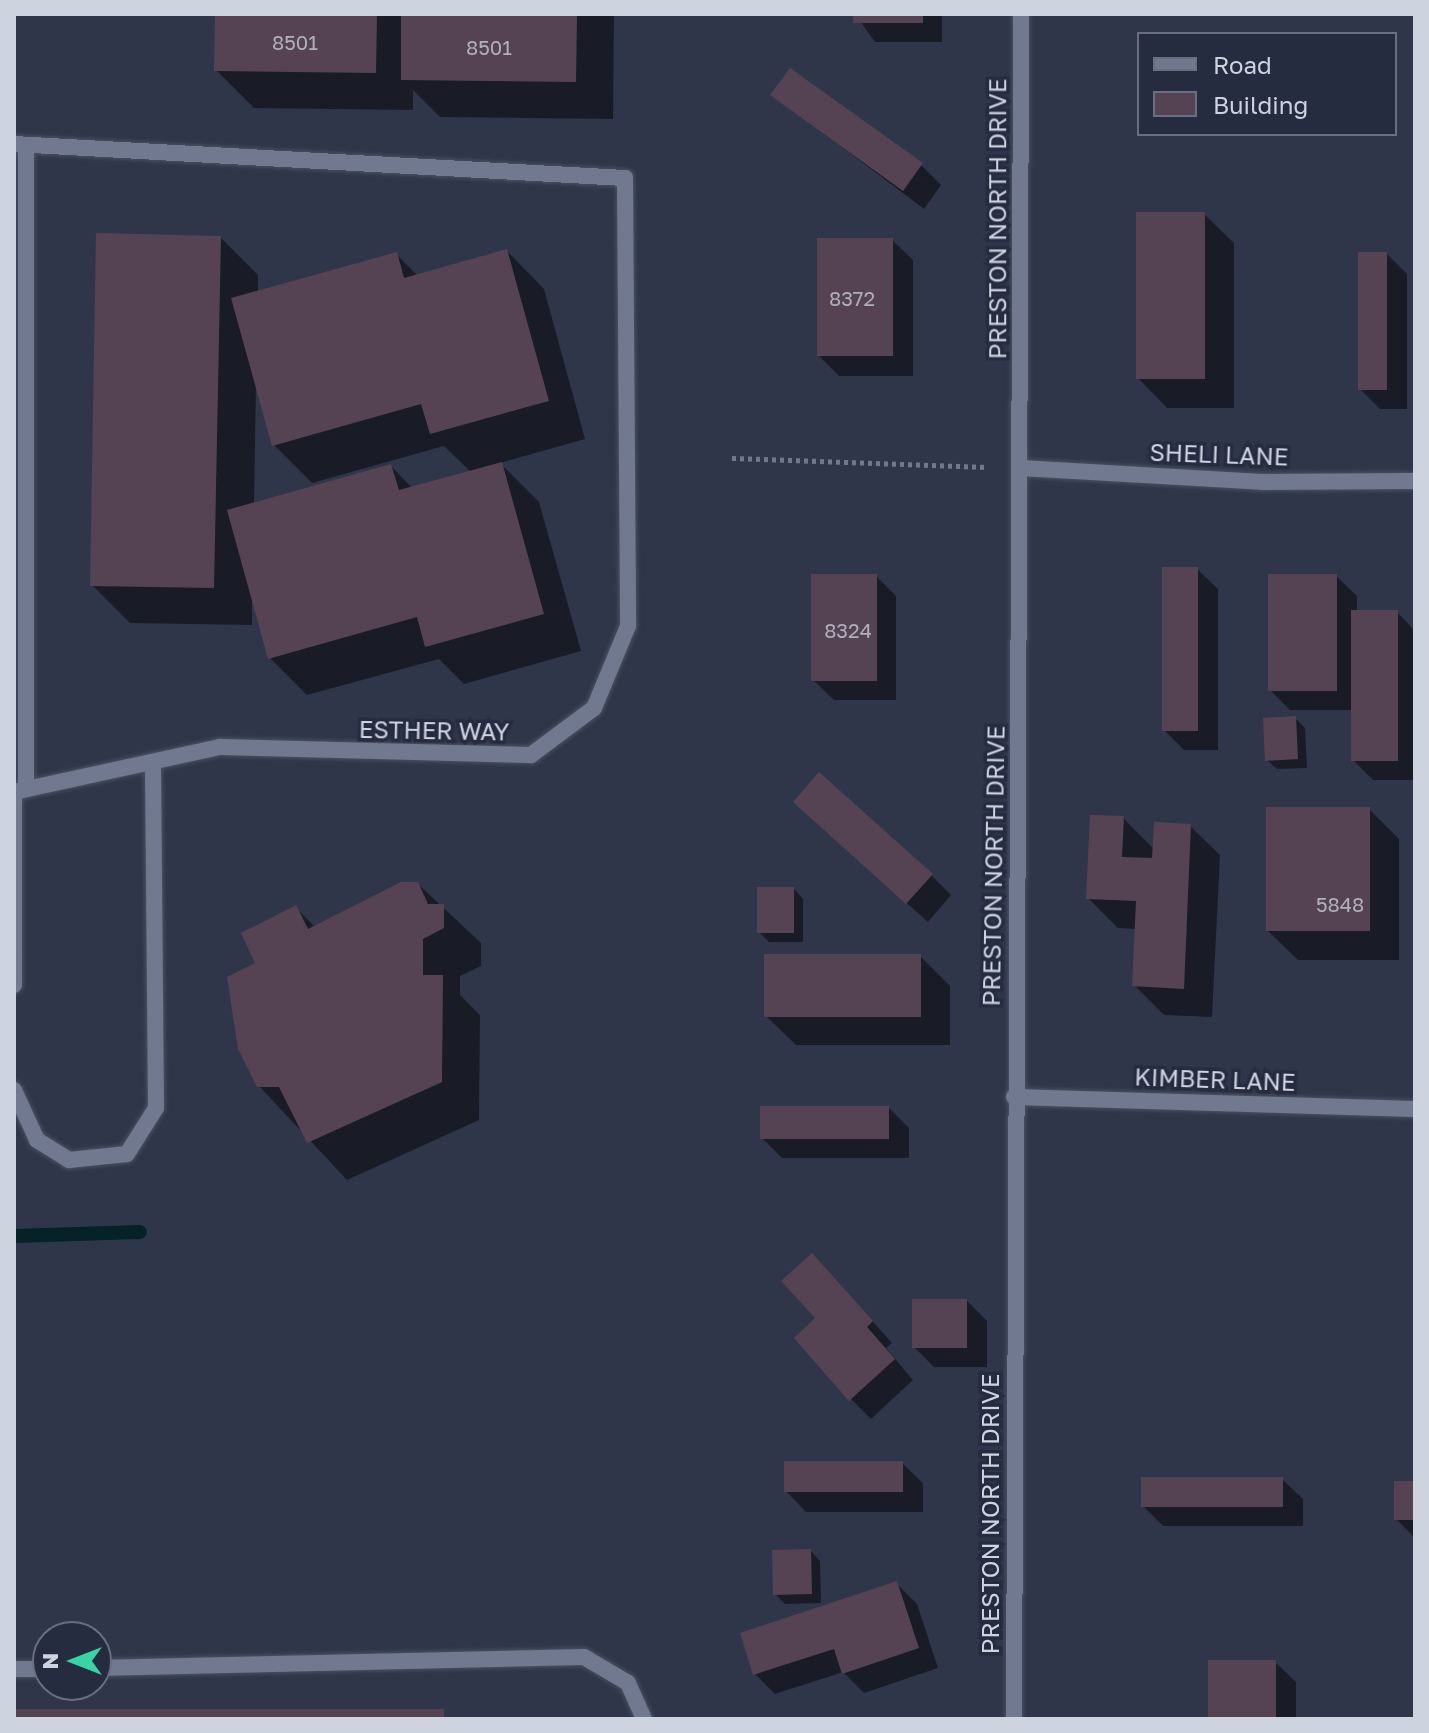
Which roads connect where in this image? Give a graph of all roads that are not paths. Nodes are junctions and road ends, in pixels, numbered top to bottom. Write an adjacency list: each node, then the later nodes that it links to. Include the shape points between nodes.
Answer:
1 (1021, 14): 3 (street, PRESTON NORTH DRIVE)
2 (20, 144): 5 (street, ESTHER WAY, via 625,178 628,626 594,708 531,755 220,747); 6 (street)
3 (1021, 468): 4 (street, SHELI LANE, via 1262,482); 10 (street, PRESTON NORTH DRIVE)
4 (1415, 481)
5 (153, 762): 6 (street, ESTHER WAY); 9 (street, via 156,1108 127,1154 69,1160 37,1140)
6 (18, 791): 7 (street)
7 (14, 961): 8 (street)
8 (14, 985)
9 (14, 1090)
10 (1014, 1097): 11 (street, KIMBER LANE); 14 (street, PRESTON NORTH DRIVE)
11 (1415, 1109)
12 (112, 1668): 13 (street, via 584,1657 628,1683)
13 (644, 1719)
14 (1014, 1719)

